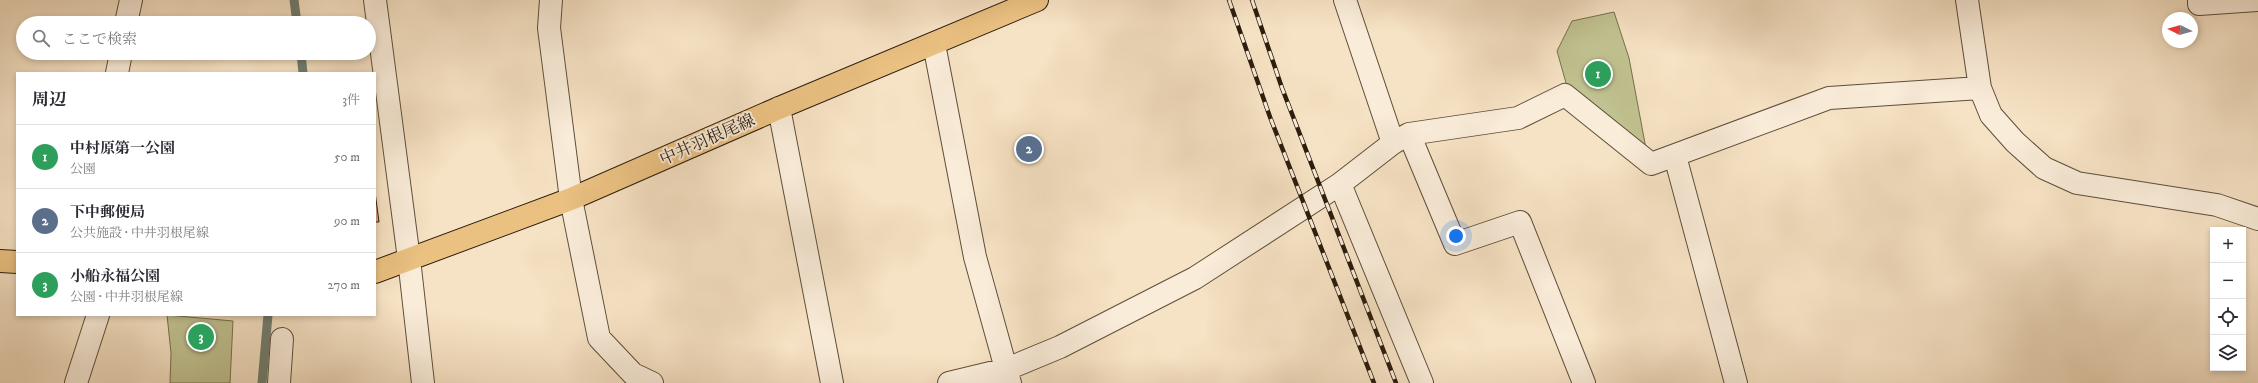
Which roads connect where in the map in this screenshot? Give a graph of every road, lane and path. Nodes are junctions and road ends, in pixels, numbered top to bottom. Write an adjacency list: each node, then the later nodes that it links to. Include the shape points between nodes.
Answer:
1 (131, 0): 9 (street)
2 (375, 0): 20 (street)
3 (551, 0): 18 (street, via 549,28)
4 (1037, 0): 10 (main road, 中井羽根尾線)
5 (1345, 0): 15 (street)
6 (1967, 0): 13 (street)
7 (2198, 0): 8 (street, via 2199,4)
8 (2257, 0)
9 (128, 16)
10 (934, 44): 14 (main road, 中井羽根尾線); 26 (street, via 975,257)
11 (120, 60): 12 (street)
12 (117, 72)
13 (1980, 88): 16 (street, via 1829,98); 19 (street, via 1991,115 2015,142 2044,168 2077,183 2216,205)
14 (779, 108): 18 (main road, 中井羽根尾線); 31 (street)
15 (1401, 139): 16 (street, via 1518,118 1565,95 1651,164); 17 (street); 34 (street, via 1455,244 1520,222)
16 (1675, 156): 35 (street)
17 (1340, 184): 26 (street, via 1195,278); 33 (street)
18 (571, 199): 20 (main road, 中井羽根尾線); 27 (street, via 599,338)
19 (2258, 219)
20 (409, 259): 23 (main road, 中井羽根尾線); 30 (street)
21 (0, 261): 22 (main road)
22 (16, 262)
23 (376, 272)
24 (98, 316): 28 (street)
25 (282, 339): 29 (street)
26 (1008, 376): 32 (street)
27 (640, 380)
28 (76, 383)
29 (279, 383)
30 (423, 383)
31 (832, 383)
32 (949, 383)
33 (1422, 383)
34 (1584, 383)
35 (1736, 383)

